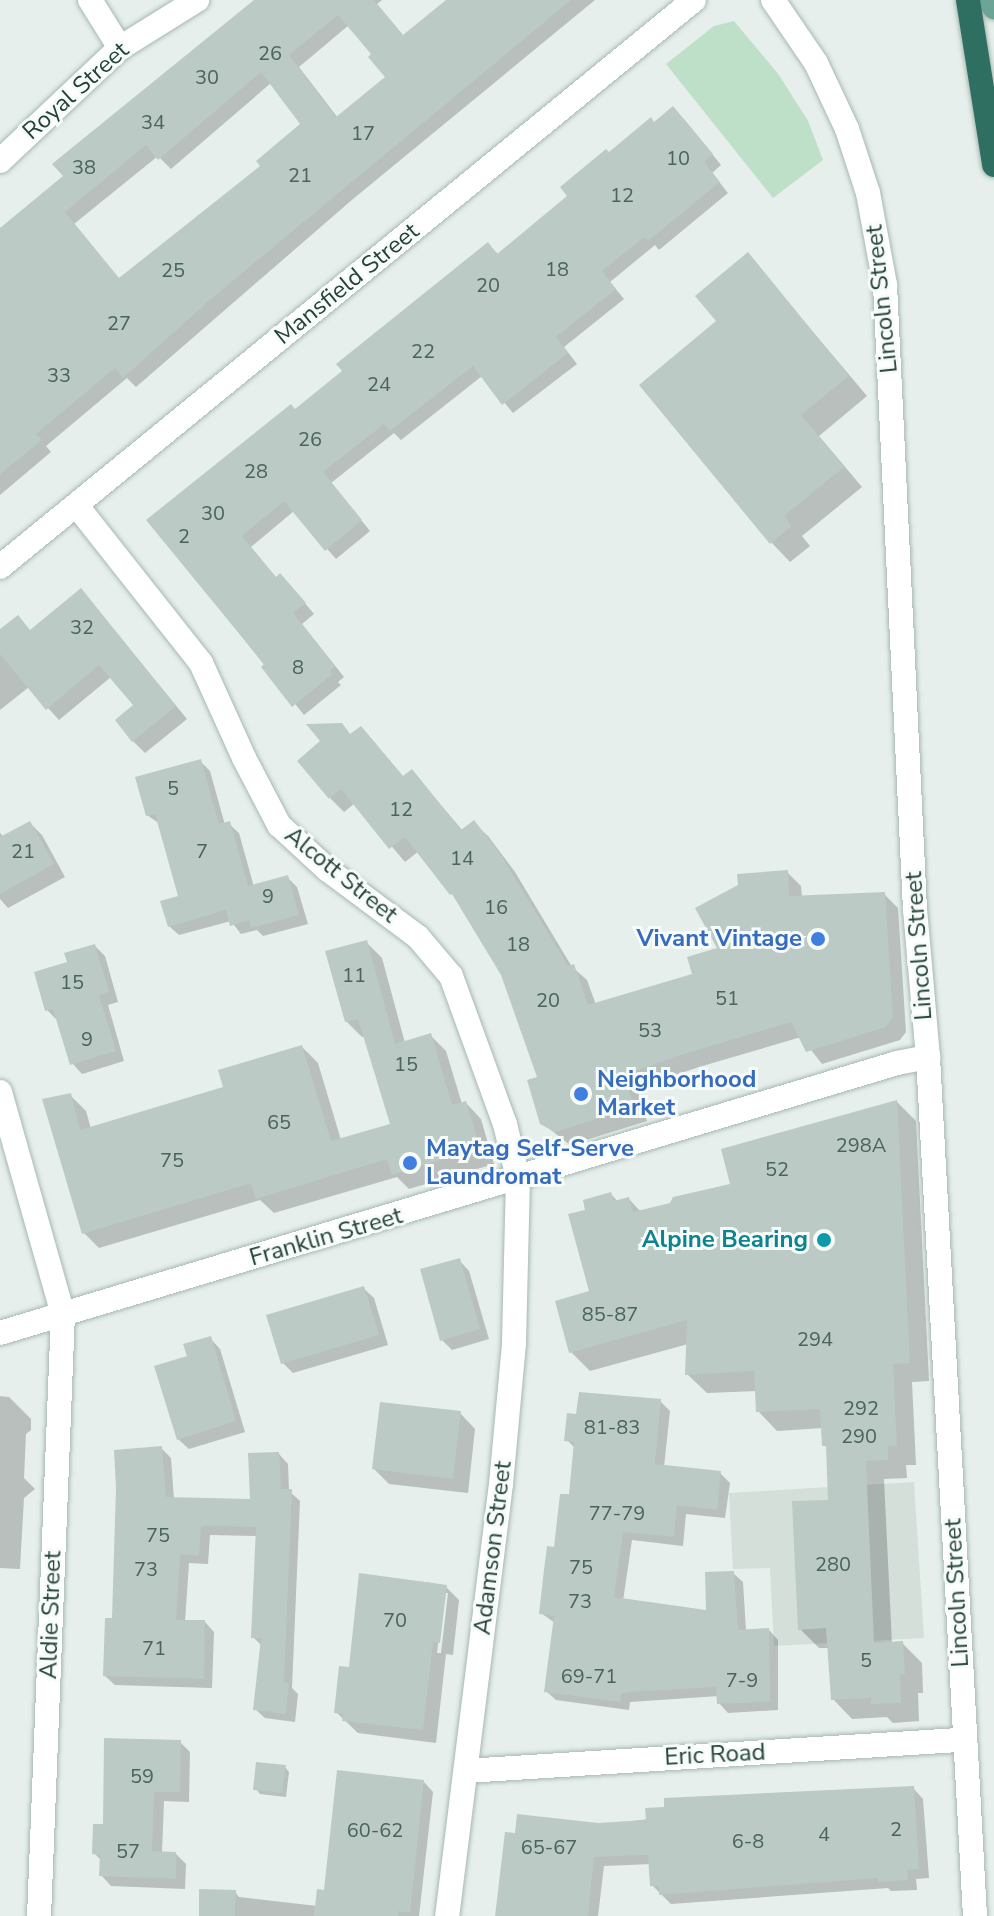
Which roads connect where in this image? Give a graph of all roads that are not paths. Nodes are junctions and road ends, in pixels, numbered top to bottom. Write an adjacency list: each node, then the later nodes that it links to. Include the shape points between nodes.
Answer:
1 (90, 0): 8 (street)
2 (197, 0): 8 (street, Royal Street)
3 (694, 0): 11 (street, Mansfield Street)
4 (773, 0): 13 (street, Lincoln Street, via 816,63 847,129 866,184 881,259 915,909)
5 (968, 0): 10 (highway)
6 (989, 0): 7 (main road)
7 (994, 7)
8 (120, 48): 9 (street, Royal Street)
9 (0, 161)
10 (994, 165)
11 (77, 506): 12 (street, Mansfield Street); 15 (street, Alcott Street, via 201,663 279,825 328,870 418,937 451,976 505,1124)
12 (0, 567)
13 (928, 1057): 15 (street, Franklin Street); 18 (street, Lincoln Street)
14 (0, 1092): 16 (street, Aldie Street)
15 (518, 1178): 16 (street, Franklin Street); 19 (street, Adamson Street, via 514,1344)
16 (63, 1314): 17 (street, Franklin Street); 20 (street, Aldie Street)
17 (0, 1333)
18 (965, 1740): 19 (street, Eric Road); 22 (street, Lincoln Street)
19 (466, 1771): 21 (street, Adamson Street)
20 (39, 1916)
21 (447, 1916)
22 (975, 1916)

